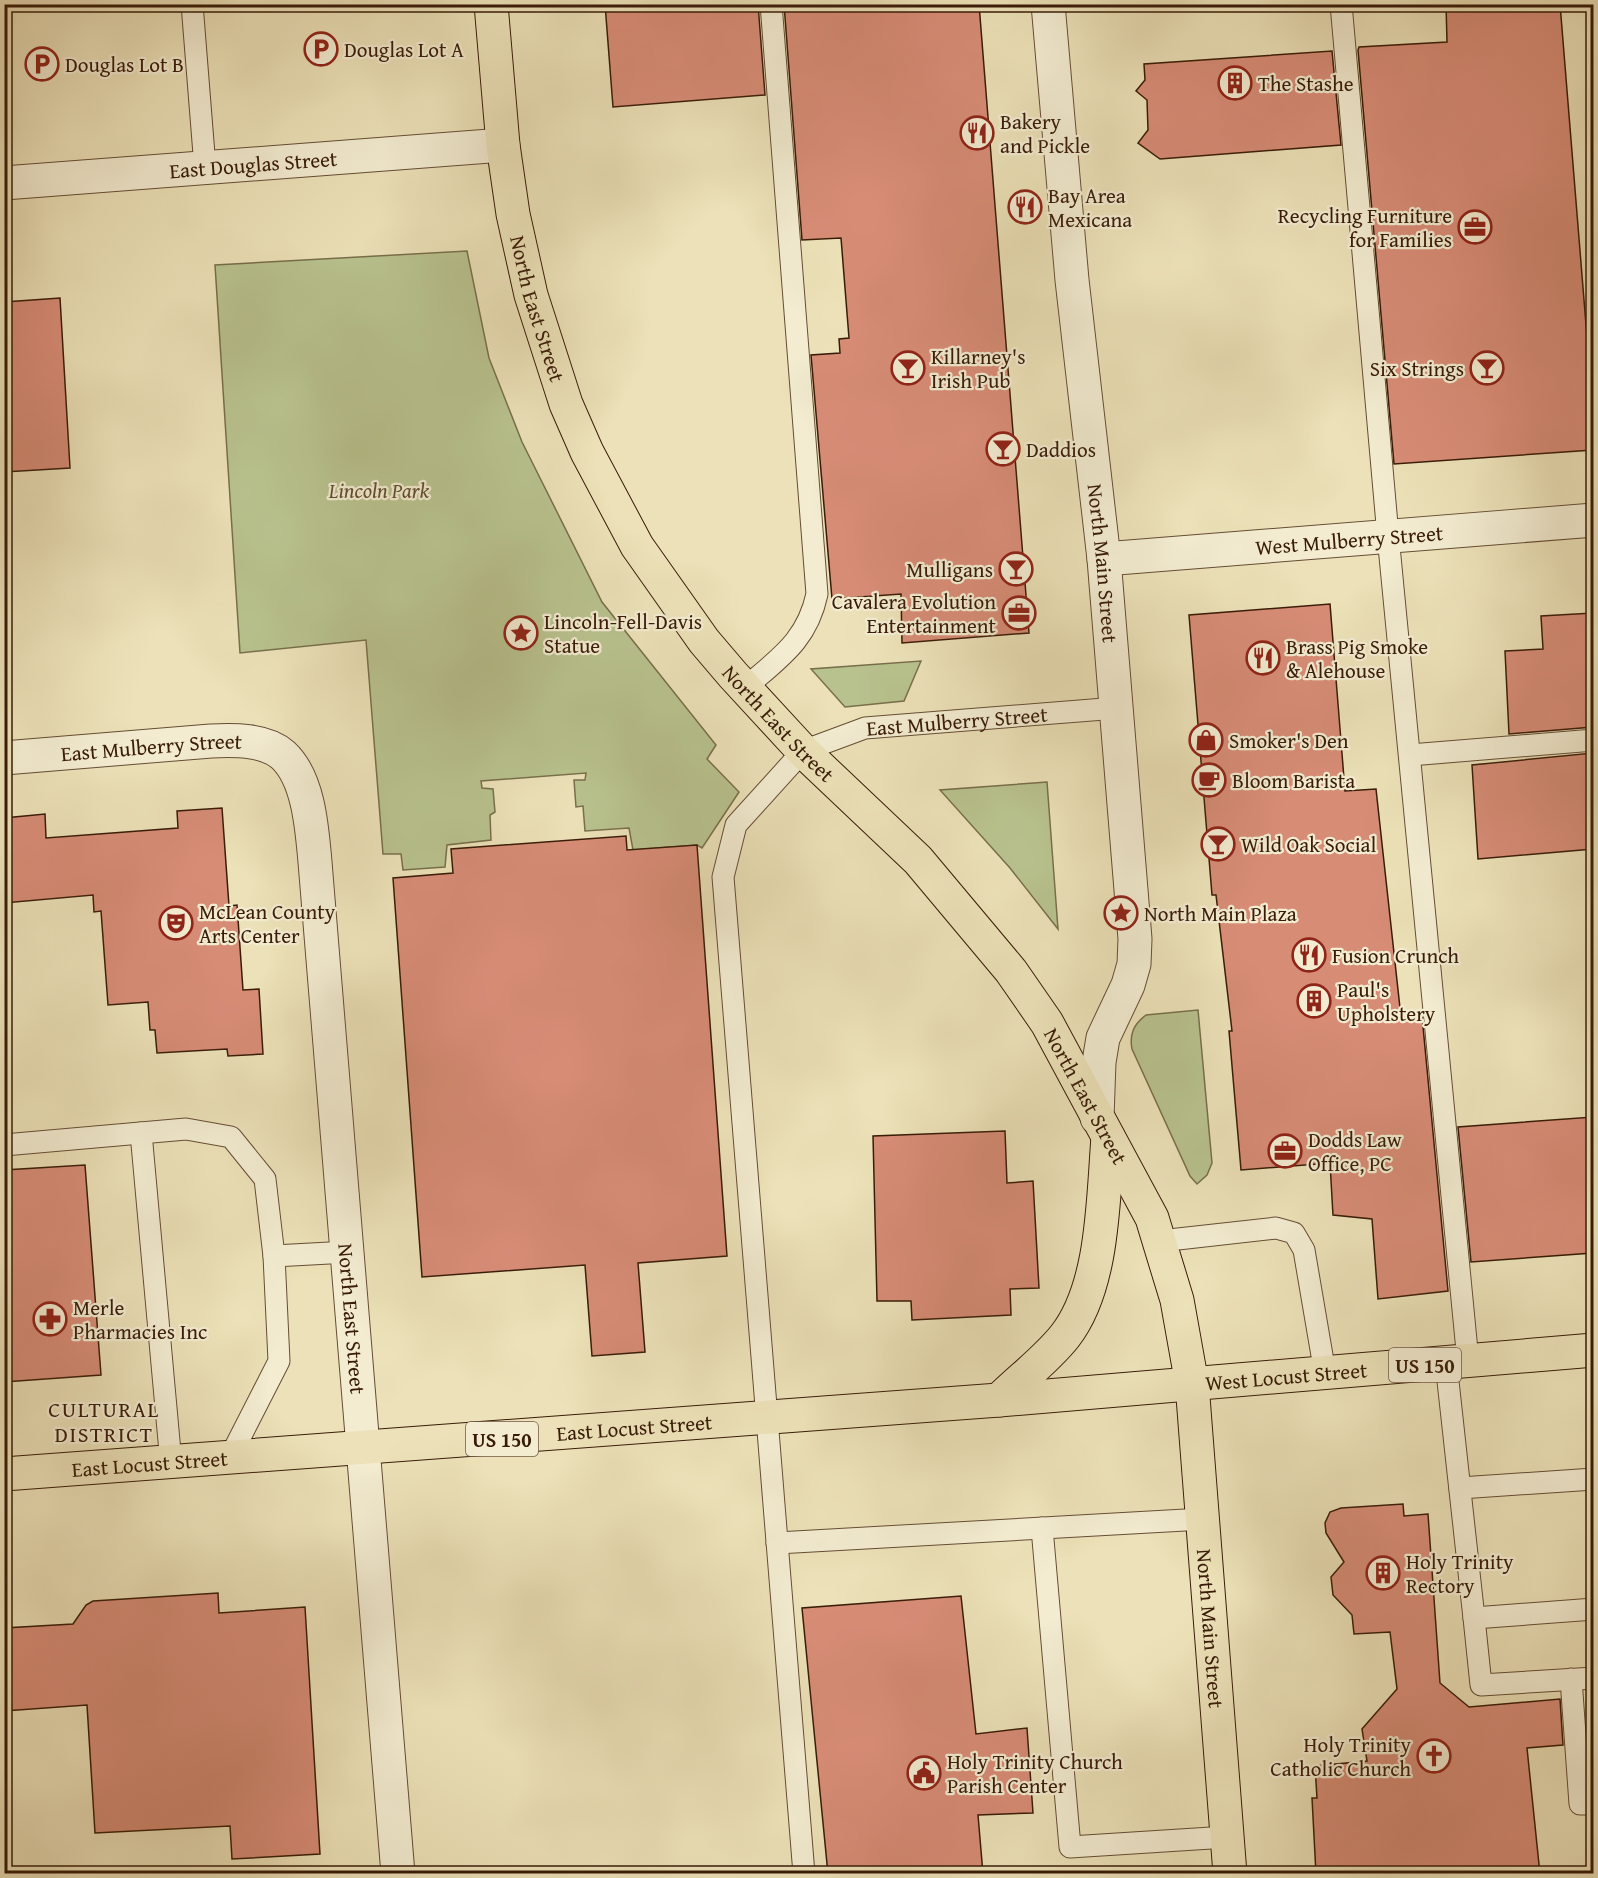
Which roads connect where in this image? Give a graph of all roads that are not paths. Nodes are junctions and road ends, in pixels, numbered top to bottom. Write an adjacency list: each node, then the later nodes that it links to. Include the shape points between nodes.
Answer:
1 (192, 4): 7 (lane)
2 (491, 4): 6 (main road, North East Street)
3 (771, 4): 12 (lane, via 817,594 813,617 800,637)
4 (1048, 4): 11 (street, North Main Street, via 1072,280)
5 (1341, 4): 10 (lane)
6 (503, 145): 7 (street, East Douglas Street); 12 (main road, North East Street, via 531,295 566,404 587,452 654,572 704,641)
7 (205, 167): 8 (street, East Douglas Street)
8 (4, 183)
9 (1593, 520): 10 (street, West Mulberry Street)
10 (1388, 536): 11 (street, West Mulberry Street); 16 (lane)
11 (1104, 559): 13 (street, North Main Street)
12 (745, 688): 15 (main road, North East Street)
13 (1117, 708): 15 (lane, East Mulberry Street, via 865,728); 19 (street, North Main Street, via 1135,939 1128,984 1103,1038 1099,1062)
14 (1593, 740): 16 (lane)
15 (803, 751): 19 (main road, North East Street, via 918,860 1011,971 1047,1023); 30 (lane, via 736,825 723,877)
16 (1410, 755): 26 (lane)
17 (4, 758): 18 (street, East Mulberry Street, via 244,741 282,754)
18 (292, 767): 23 (street, North East Street, via 302,786 312,836)
19 (1103, 1127): 22 (main road, North East Street, via 1152,1218); 29 (main road, via 1096,1254 1083,1308 1064,1338)
20 (141, 1133): 21 (lane); 24 (lane, via 186,1129 231,1137 265,1179); 33 (lane)
21 (4, 1145)
22 (1160, 1241): 27 (lane, via 1276,1228 1294,1233 1304,1250); 28 (main road, North East Street, via 1177,1300)
23 (348, 1252): 24 (lane); 31 (street, North East Street)
24 (274, 1256): 32 (lane, via 279,1361)
25 (1593, 1350): 26 (main road, West Locust Street / US 150)
26 (1457, 1362): 27 (main road, West Locust Street / US 150); 36 (lane)
27 (1326, 1373): 28 (main road, West Locust Street / US 150)
28 (1192, 1384): 29 (main road, East Locust Street / US 150); 37 (main road, North Main Street)
29 (999, 1400): 30 (main road, East Locust Street / US 150)
30 (766, 1418): 31 (main road, East Locust Street / US 150); 39 (lane)
31 (365, 1449): 32 (main road, East Locust Street / US 150); 46 (street, North East Street)
32 (230, 1459): 33 (main road, East Locust Street / US 150)
33 (171, 1463): 34 (main road, East Locust Street / US 150)
34 (4, 1474)
35 (1593, 1479): 36 (lane)
36 (1460, 1488): 41 (lane)
37 (1203, 1519): 38 (lane); 45 (main road, North Main Street)
38 (1042, 1528): 39 (lane); 45 (lane, via 1070,1846)
39 (777, 1543): 47 (lane)
40 (1593, 1609): 41 (lane)
41 (1474, 1618): 43 (lane, via 1481,1685)
42 (1593, 1678): 43 (lane)
43 (1571, 1679): 44 (lane, via 1580,1804)
44 (1593, 1804)
45 (1227, 1837): 48 (main road, North Main Street)
46 (398, 1874)
47 (804, 1874)
48 (1230, 1874)

